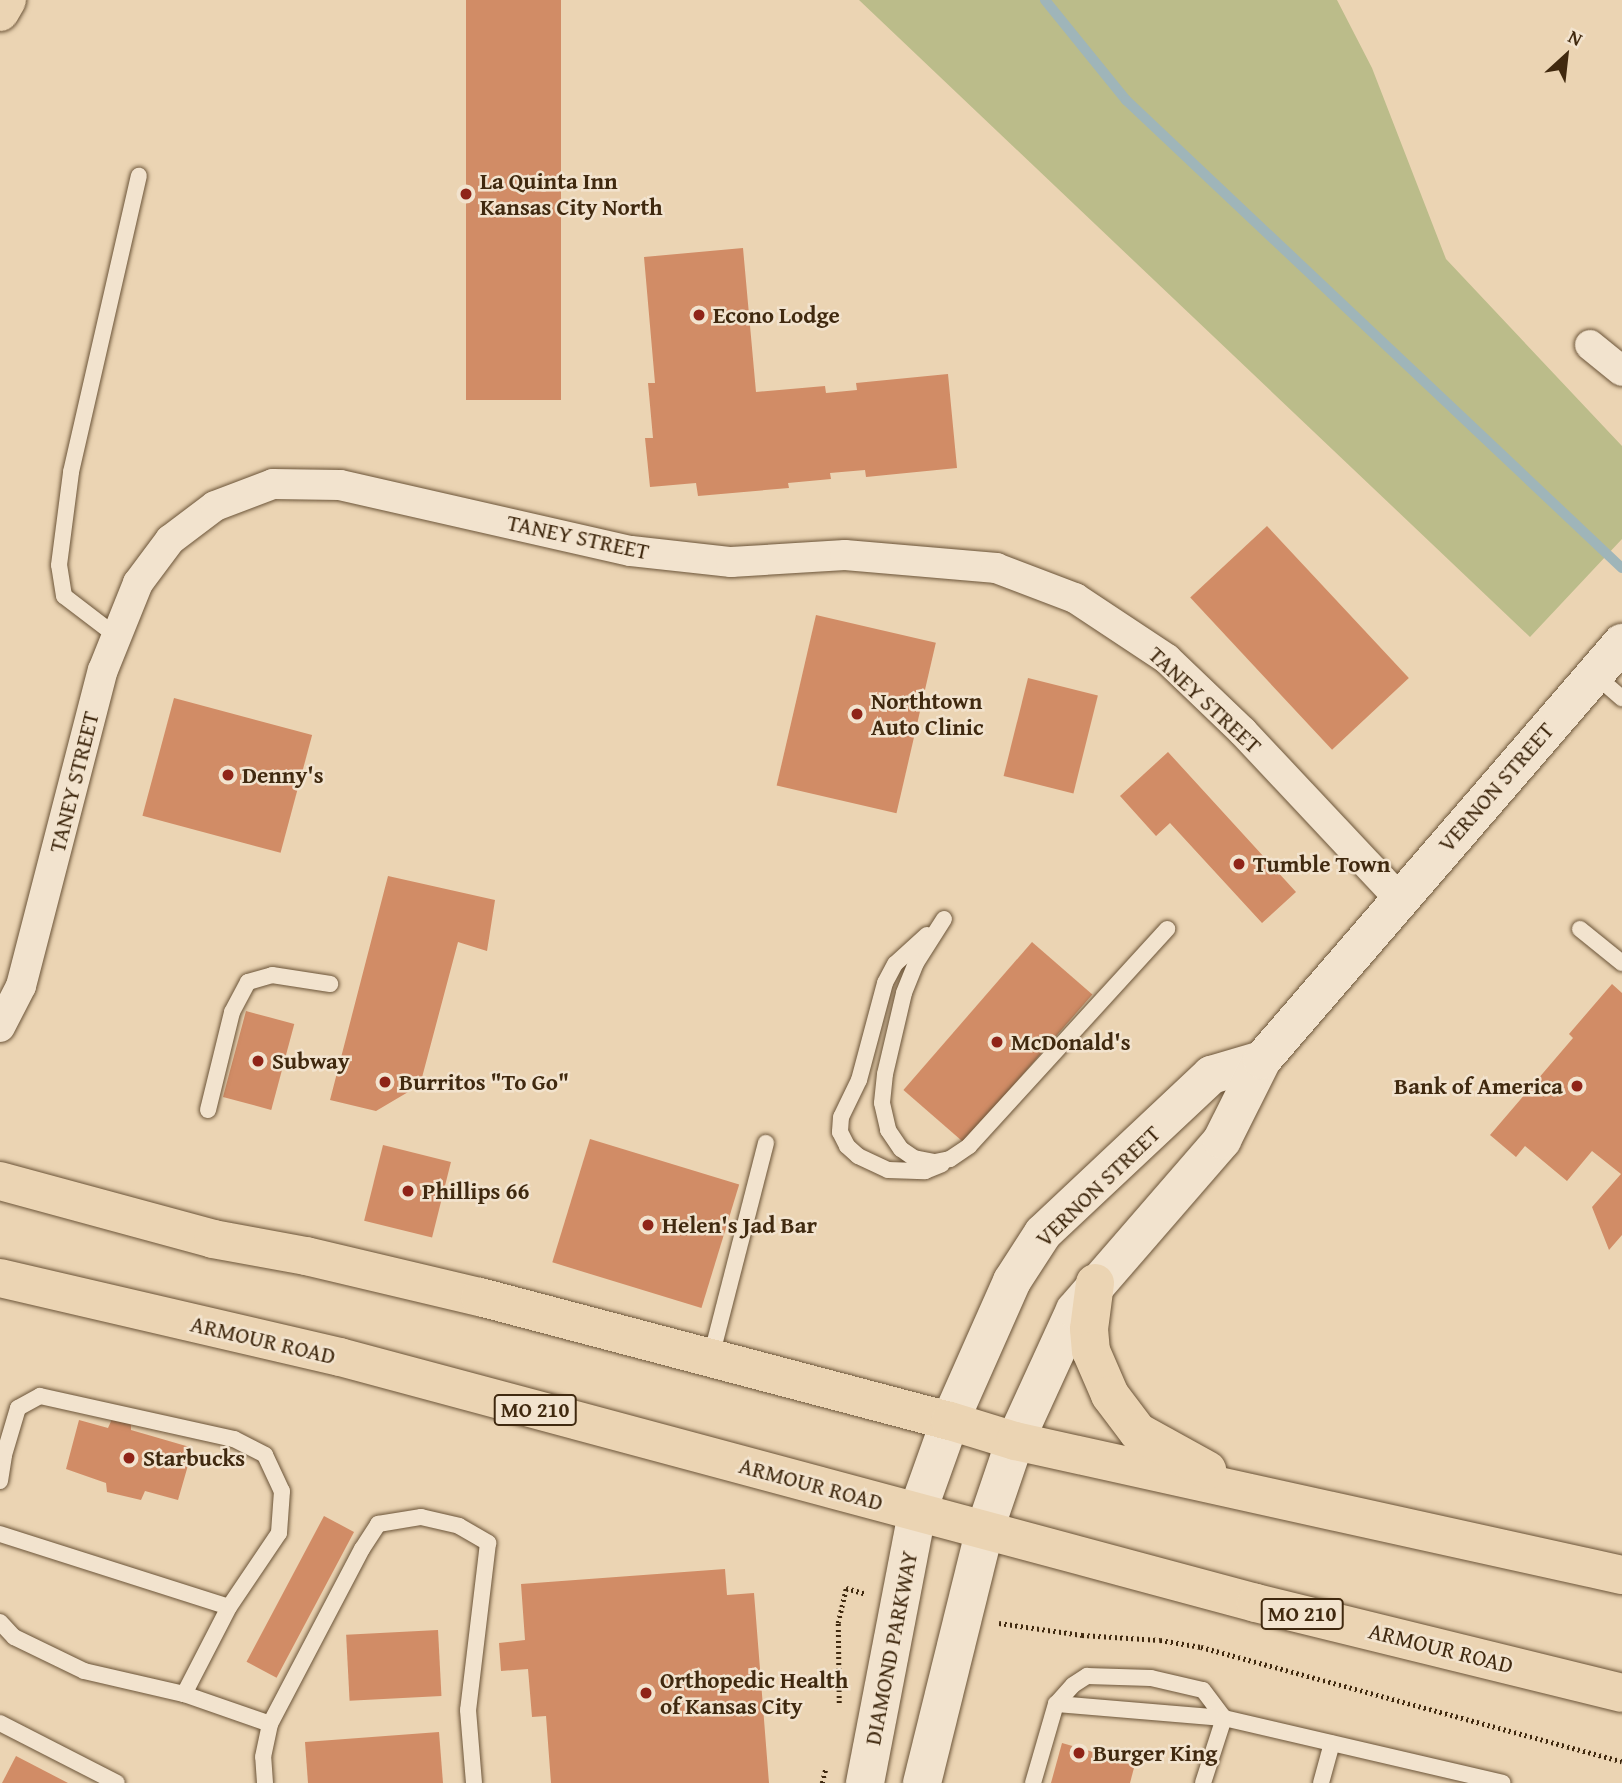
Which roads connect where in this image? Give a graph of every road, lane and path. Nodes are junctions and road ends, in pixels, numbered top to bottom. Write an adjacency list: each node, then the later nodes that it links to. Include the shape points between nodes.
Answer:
1 (7, 0): 2 (highway)
2 (0, 12)
3 (139, 176): 6 (lane, via 71,471 59,565 64,596)
4 (1590, 345): 5 (street)
5 (1622, 371)
6 (115, 635): 8 (street, TANEY STREET, via 138,583 170,540 215,506 273,484 340,485 656,554 730,562 845,555 996,568 1075,598 1167,659 1243,732); 13 (street, TANEY STREET, via 31,954)
7 (1610, 669): 8 (main road, VERNON STREET)
8 (1400, 899): 14 (main road, VERNON STREET)
9 (1167, 929): 17 (lane, via 969,1146)
10 (1580, 929): 11 (lane)
11 (1622, 963)
12 (330, 984): 15 (lane, via 272,975 248,982 232,1012)
13 (0, 1027)
14 (1262, 1060): 20 (main road, VERNON STREET, via 1222,1140); 22 (main road, VERNON STREET, via 1211,1075 1043,1233 993,1318)
15 (208, 1110)
16 (766, 1143): 21 (lane)
17 (950, 1160): 17 (lane, via 914,1158 901,1149 888,1130 882,1103 904,993 916,963 944,919 895,964 885,983 859,1080 841,1116 840,1132 858,1156 888,1170 925,1171)
18 (0, 1181): 21 (highway, via 213,1239 481,1297)
19 (0, 1278): 26 (highway, ARMOUR ROAD / MO 210, via 340,1357)
20 (1095, 1283): 23 (main road, VERNON STREET, via 1075,1310); 25 (highway, via 1091,1351 1111,1395 1138,1432)
21 (711, 1358): 22 (highway)
22 (950, 1421): 23 (highway); 26 (main road, VERNON STREET)
23 (1015, 1441): 25 (highway); 27 (main road, VERNON STREET)
24 (0, 1481): 31 (lane, via 18,1408 40,1395 234,1439 265,1455 282,1491 279,1533)
25 (1259, 1496): 29 (highway)
26 (917, 1513): 27 (highway, ARMOUR ROAD / MO 210); 49 (main road, DIAMOND PARKWAY)
27 (985, 1529): 34 (highway, ARMOUR ROAD / MO 210, via 1256,1603); 50 (main road)
28 (0, 1534): 31 (lane)
29 (1622, 1575)
30 (846, 1588): 37 (path, via 838,1623)
31 (229, 1607): 35 (lane)
32 (0, 1622): 35 (lane, via 14,1637 84,1671)
33 (1023, 1627): 42 (path, via 1201,1647)
34 (1622, 1693)
35 (184, 1694): 40 (lane)
36 (1056, 1704): 38 (lane); 38 (lane, via 1087,1676 1151,1678 1203,1690); 51 (lane)
37 (839, 1705)
38 (1224, 1718): 41 (lane); 52 (lane)
39 (0, 1723): 45 (lane)
40 (270, 1724): 46 (lane, via 263,1757); 47 (lane, via 378,1524 421,1517 459,1527 488,1543 468,1710)
41 (1332, 1743): 44 (lane); 53 (lane)
42 (1622, 1761)
43 (827, 1765): 48 (path)
44 (1440, 1776): 54 (lane)
45 (117, 1783)
46 (265, 1783)
47 (474, 1783)
48 (822, 1783)
49 (865, 1783)
50 (922, 1783)
51 (1033, 1783)
52 (1203, 1783)
53 (1321, 1783)
54 (1503, 1783)

